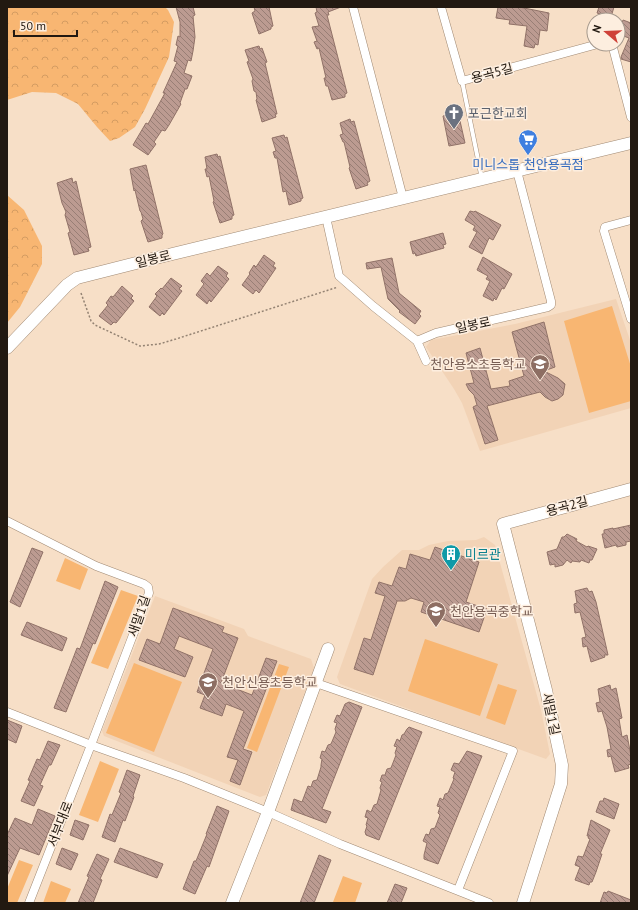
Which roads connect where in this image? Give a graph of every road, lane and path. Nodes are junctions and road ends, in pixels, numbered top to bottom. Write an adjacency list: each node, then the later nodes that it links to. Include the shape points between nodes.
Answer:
1 (353, 7): 10 (street)
2 (441, 7): 5 (street, 용곡5길)
3 (586, 47): 5 (street, 용곡5길)
4 (614, 52): 6 (street)
5 (462, 81): 9 (lane)
6 (631, 117)
7 (631, 143): 8 (street, 일봉로)
8 (517, 171): 9 (street, 일봉로); 16 (street, 일봉로, via 551,305)
9 (482, 179): 10 (street, 일봉로)
10 (403, 198): 11 (street, 일봉로)
11 (326, 217): 13 (street, via 339,276); 17 (street, 일봉로, via 77,278 67,284)
12 (631, 220): 15 (street, via 605,227 604,231)
13 (347, 284): 14 (path, via 176,339 140,346 95,325 91,321); 16 (street)
14 (81, 293)
15 (631, 319)
16 (417, 340): 18 (street)
17 (7, 348)
18 (426, 361)
19 (631, 489): 21 (street, 용곡2길)
20 (7, 521): 25 (street, 새말1길, via 96,566 148,587 149,593)
21 (503, 524): 31 (street, 새말1길, via 546,690 562,766 560,784)
22 (328, 649): 23 (street)
23 (316, 683): 26 (street); 27 (street, via 513,751)
24 (7, 712): 25 (street)
25 (91, 745): 26 (street, via 184,778); 28 (street, 서부대로)
26 (268, 812): 27 (street, via 340,844); 29 (street)
27 (458, 890): 30 (street)
28 (29, 903)
29 (232, 903)
30 (489, 903)
31 (523, 903)

